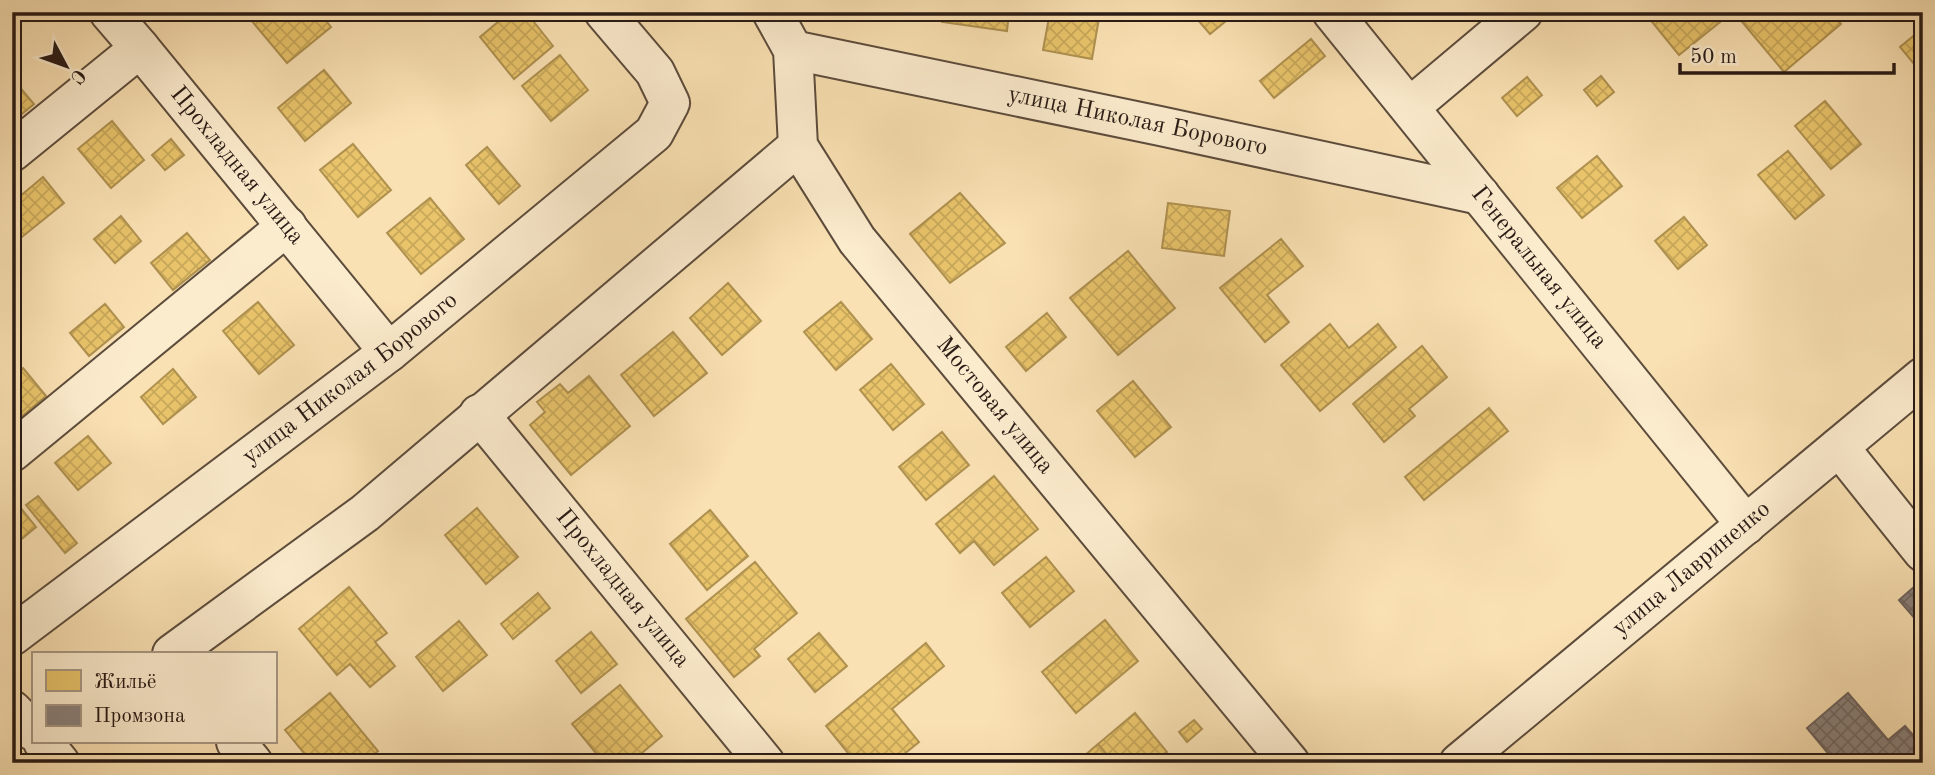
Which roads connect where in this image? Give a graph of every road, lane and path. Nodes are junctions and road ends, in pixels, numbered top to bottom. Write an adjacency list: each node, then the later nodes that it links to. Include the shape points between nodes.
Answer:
1 (109, 12): 6 (street, Прохладная улица)
2 (604, 12): 13 (street, улица Николая Борового, via 655,72 670,103 654,133)
3 (772, 12): 7 (street, Мостовая улица)
4 (1332, 12): 8 (street, Генеральная улица)
5 (1523, 12): 8 (street)
6 (140, 48): 10 (street); 12 (street, Прохладная улица)
7 (793, 50): 9 (street, Мостовая улица); 11 (street, улица Николая Борового)
8 (1410, 107): 11 (street, Генеральная улица)
9 (798, 146): 15 (street); 26 (street, Мостовая улица, via 857,240)
10 (12, 152)
11 (1480, 195): 18 (street, Генеральная улица)
12 (287, 226): 13 (street, Прохладная улица); 17 (street)
13 (388, 352): 20 (street, улица Николая Борового)
14 (1923, 377): 16 (street, улица Лавриненко)
15 (479, 414): 21 (street, via 365,513); 29 (street, Прохладная улица)
16 (1839, 447): 18 (street, улица Лавриненко); 19 (street)
17 (12, 452)
18 (1746, 524): 30 (street, улица Лавриненко)
19 (1923, 552)
20 (12, 636)
21 (175, 652)
22 (12, 710): 23 (street)
23 (32, 731)
24 (45, 744): 27 (street)
25 (238, 744): 28 (street)
26 (1272, 756)
27 (60, 763)
28 (253, 763)
29 (765, 763)
30 (1459, 763)

